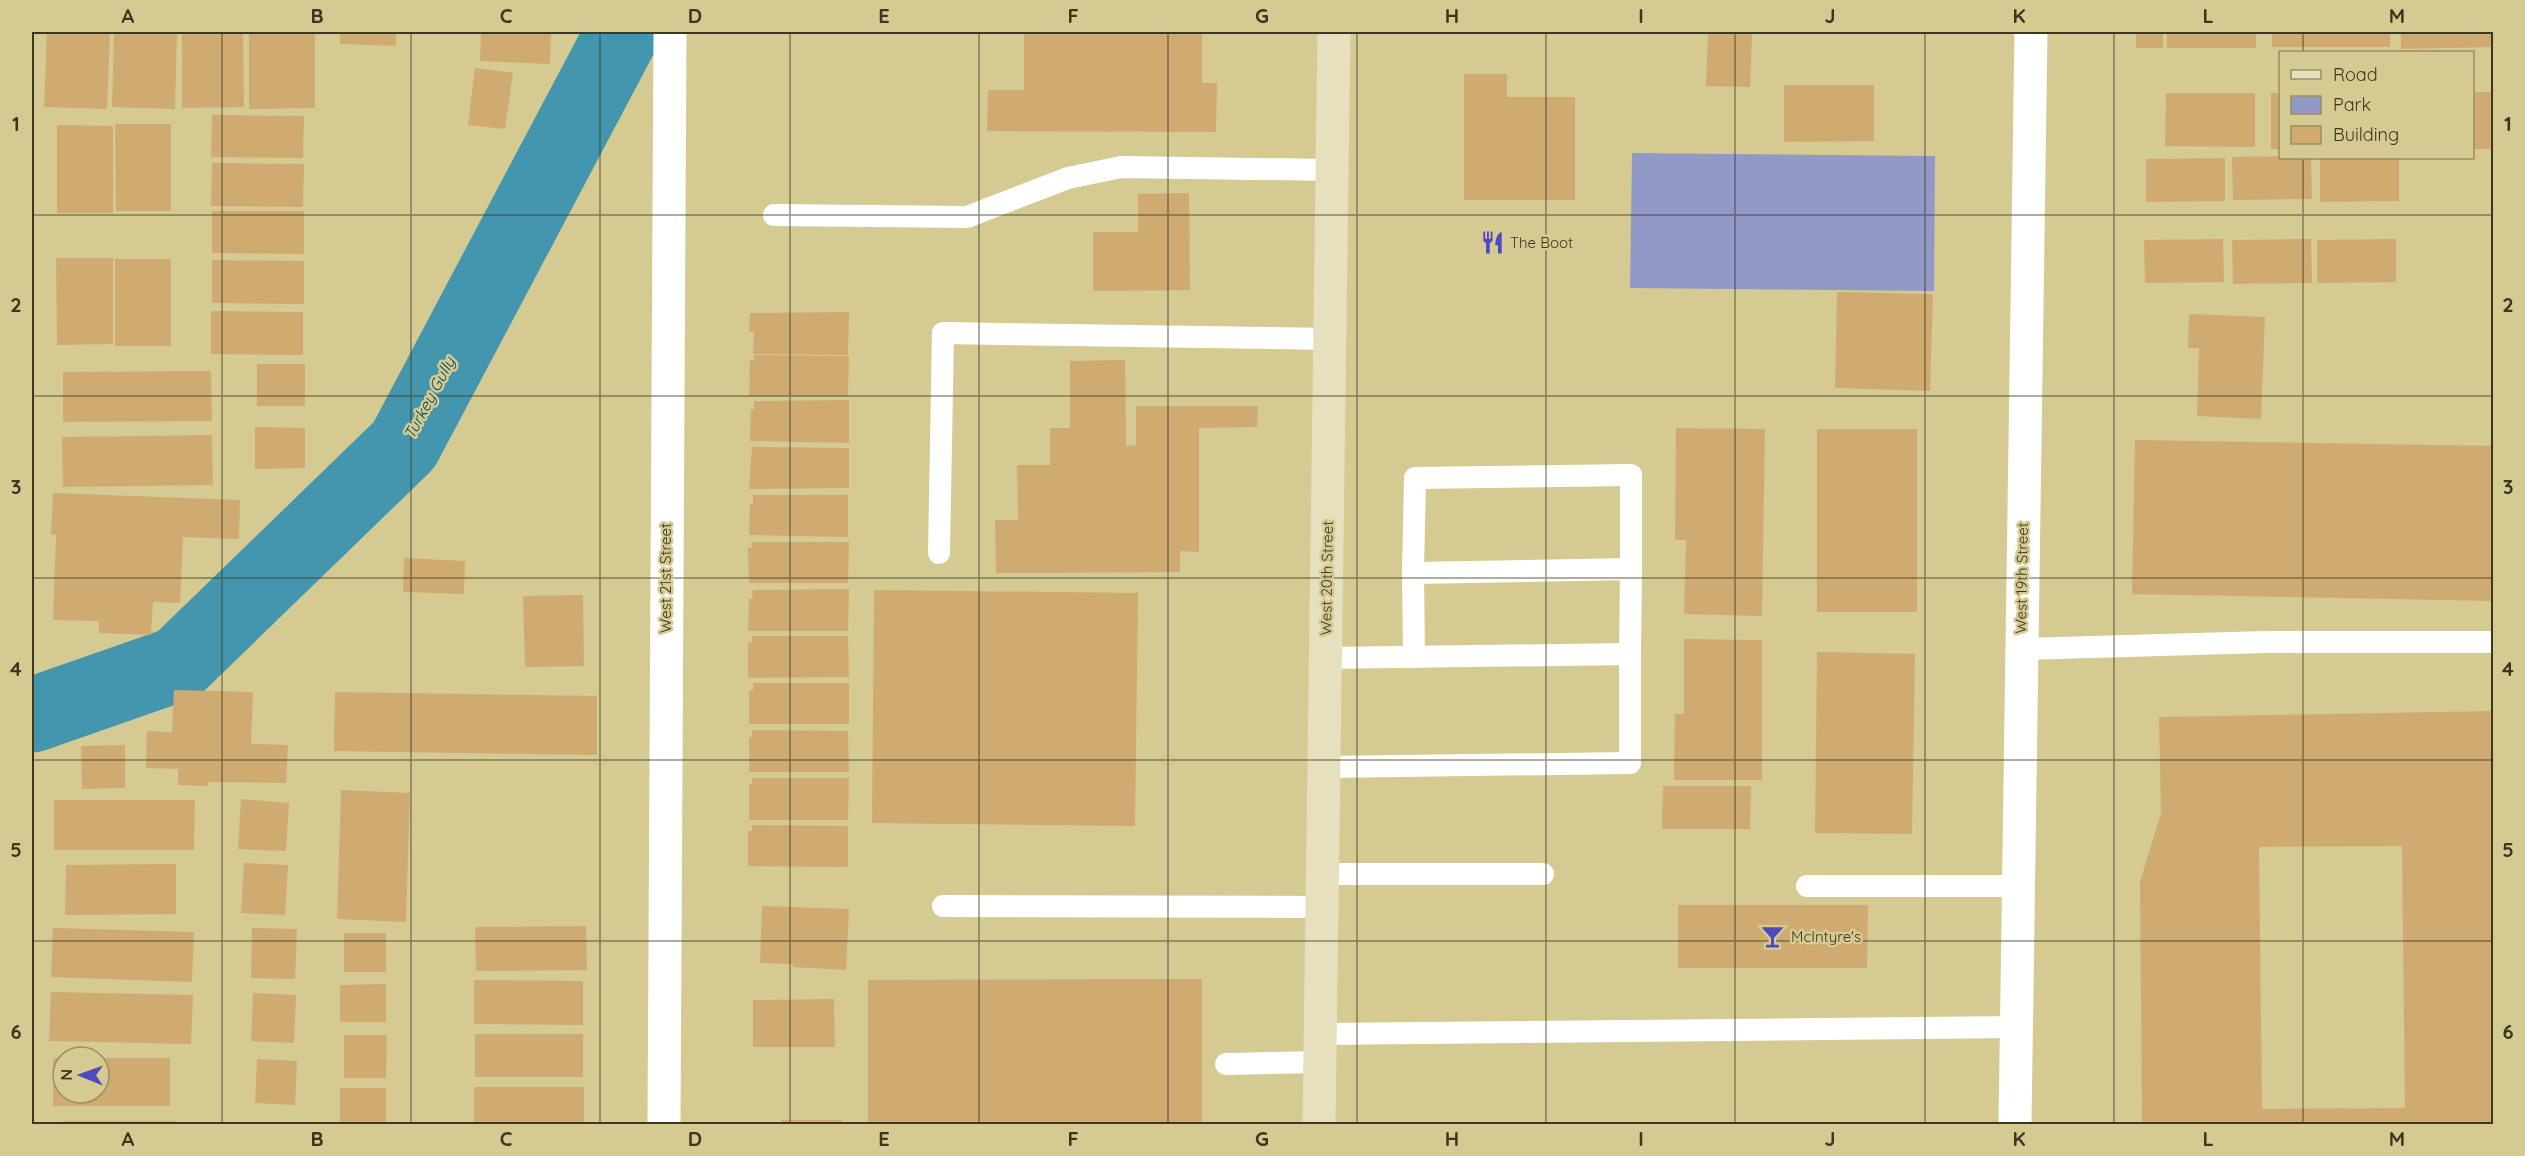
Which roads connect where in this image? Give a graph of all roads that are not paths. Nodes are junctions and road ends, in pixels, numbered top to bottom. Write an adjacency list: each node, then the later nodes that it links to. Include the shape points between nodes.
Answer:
1 (670, 32): 25 (street, West 21st Street)
2 (1334, 32): 4 (main road, West 20th Street)
3 (2031, 32): 11 (street, West 19th Street)
4 (1333, 170): 5 (lane, via 1121,167 1068,178 967,217); 6 (main road, West 20th Street)
5 (774, 215)
6 (1330, 339): 7 (lane, via 943,333); 14 (main road, West 20th Street)
7 (939, 553)
8 (1631, 569): 9 (lane); 9 (lane, via 1631,475 1415,478); 12 (lane)
9 (1413, 573): 13 (lane)
10 (2493, 642): 11 (lane, via 2266,642)
11 (2021, 650): 19 (street, West 19th Street)
12 (1630, 654): 13 (lane); 15 (lane, via 1630,763)
13 (1413, 657): 14 (lane)
14 (1326, 658): 15 (main road, West 20th Street)
15 (1324, 767): 16 (main road, West 20th Street)
16 (1323, 874): 17 (lane); 21 (main road, West 20th Street)
17 (1543, 874)
18 (1807, 886): 19 (lane)
19 (2017, 886): 22 (street, West 19th Street)
20 (943, 906): 21 (lane)
21 (1323, 907): 23 (main road, West 20th Street)
22 (2017, 1027): 23 (lane); 27 (street, West 19th Street)
23 (1320, 1048): 24 (lane); 26 (main road, West 20th Street)
24 (1226, 1064)
25 (664, 1125)
26 (1319, 1125)
27 (2015, 1125)

